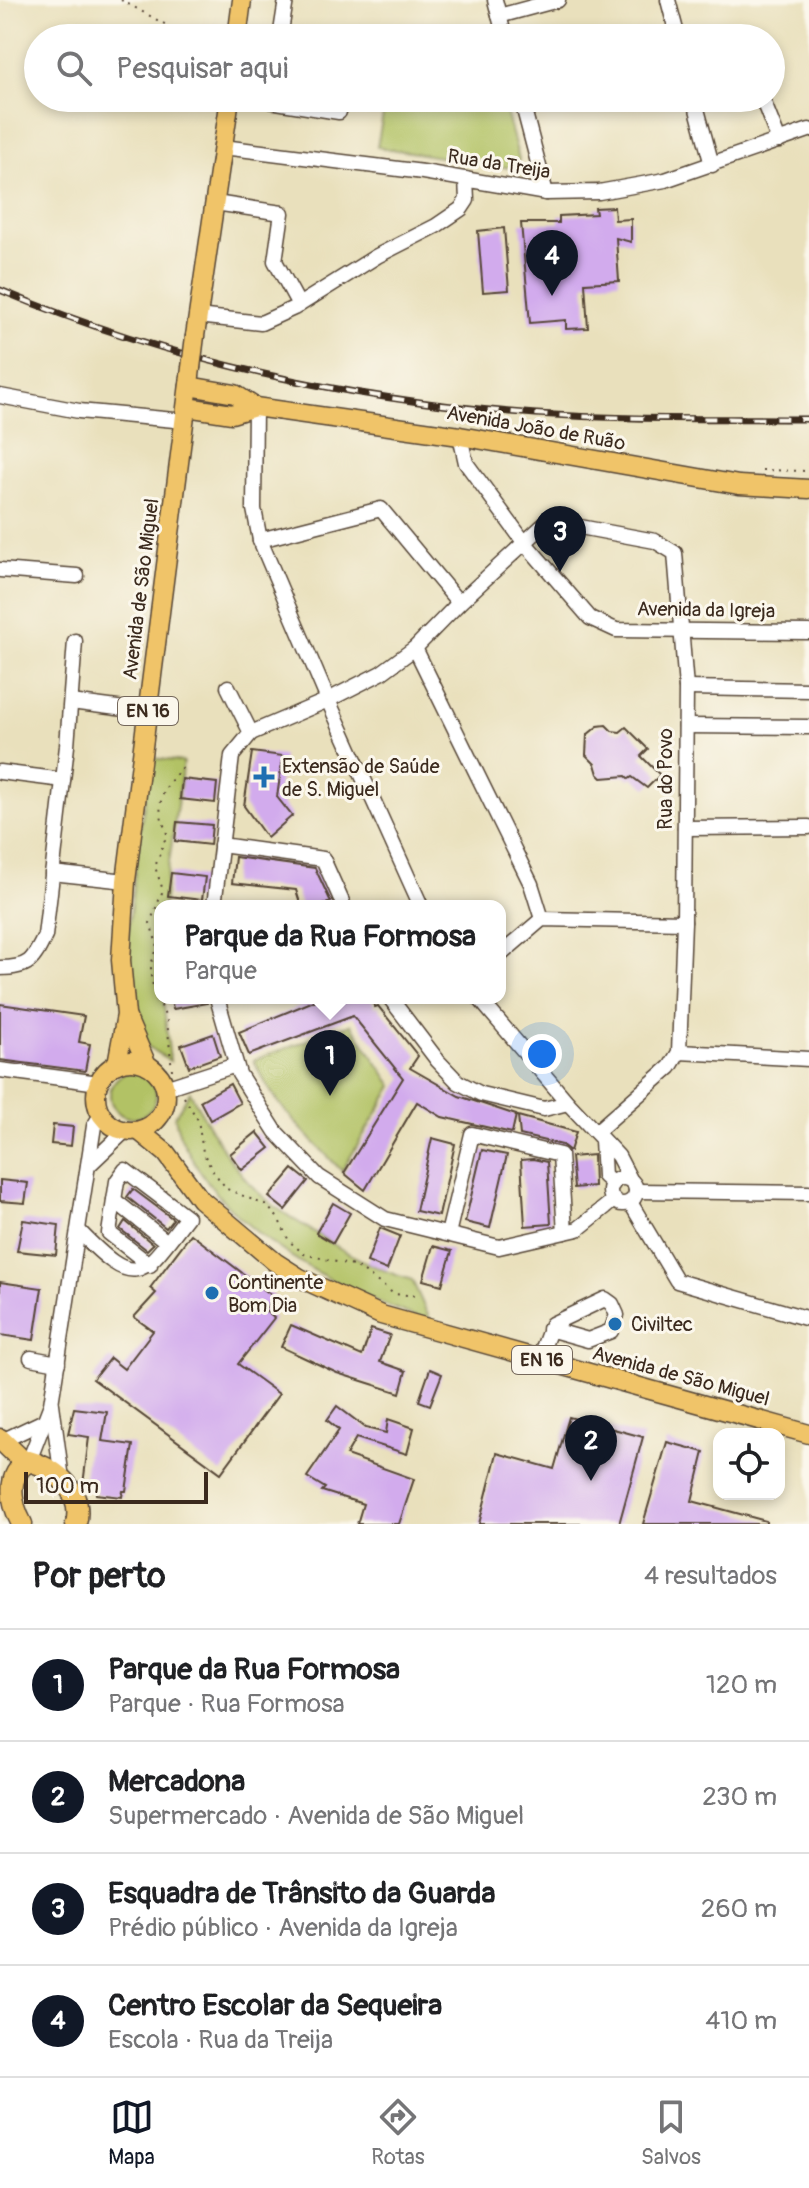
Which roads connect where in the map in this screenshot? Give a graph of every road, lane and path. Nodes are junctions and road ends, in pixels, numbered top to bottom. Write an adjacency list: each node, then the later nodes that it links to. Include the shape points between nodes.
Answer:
1 (121, 0): 8 (path)
2 (242, 0): 9 (main road)
3 (286, 0): 10 (street)
4 (495, 0): 7 (street)
5 (558, 0): 7 (street)
6 (668, 0): 12 (street)
7 (499, 16): 11 (street)
8 (165, 24)
9 (239, 24)
10 (282, 24)
11 (501, 24)
12 (674, 24)
13 (228, 112): 19 (main road, EN 16)
14 (525, 112): 22 (street)
15 (698, 112): 20 (street)
16 (768, 112): 18 (street)
17 (809, 130): 18 (street, Rua da Treija)
18 (779, 141): 20 (street, Rua da Treija)
19 (223, 147): 21 (street, Rua da Treija); 23 (main road, EN 16)
20 (712, 165): 22 (street, Rua da Treija, via 599,192)
21 (466, 179): 22 (street, Rua da Treija); 24 (street, via 467,200 461,209)
22 (546, 193)
23 (215, 203): 24 (street, via 282,213 275,261); 25 (main road, EN 16)
24 (299, 305): 25 (street, via 261,323)
25 (197, 316): 26 (main road, EN 16, bridge)
26 (190, 377): 28 (main road); 29 (main road, EN 16)
27 (0, 396): 29 (street, via 79,411)
28 (255, 407): 29 (main road, via 232,414); 30 (main road, Avenida João de Ruão); 34 (street, via 254,509)
29 (186, 414): 48 (main road, Avenida de São Miguel / EN 16)
30 (460, 436): 33 (main road, Avenida João de Ruão, via 739,485); 35 (street, Avenida da Igreja, via 466,463)
31 (757, 470): 32 (path)
32 (809, 471)
33 (809, 489)
34 (260, 540): 38 (street, via 381,509); 46 (street)
35 (524, 542): 38 (street); 39 (street, Avenida da Igreja, via 590,618 616,630); 39 (street, Rua do Povo, via 548,521 655,541 675,553)
36 (0, 570): 37 (street)
37 (77, 576)
38 (459, 603): 42 (street)
39 (681, 629): 40 (street, Avenida da Igreja); 44 (street, Rua do Povo)
40 (809, 632)
41 (75, 641): 47 (street)
42 (415, 648): 46 (street, via 381,673); 62 (street, via 531,884)
43 (228, 687): 51 (street)
44 (686, 688): 45 (street); 49 (street, Rua do Povo)
45 (809, 690)
46 (328, 700): 51 (street); 61 (street)
47 (71, 702): 48 (street); 53 (street)
48 (148, 712): 58 (main road, Avenida de São Miguel / EN 16)
49 (686, 726): 50 (street); 55 (street, Rua do Povo)
50 (809, 727)
51 (251, 733): 56 (street, via 232,756)
52 (0, 772): 53 (street)
53 (63, 780): 57 (street)
54 (809, 827): 55 (street)
55 (685, 828): 63 (street, Rua do Povo)
56 (221, 845): 59 (street); 60 (street, via 323,859)
57 (52, 873): 58 (street); 65 (street, via 45,936 34,959 17,968)
58 (126, 881): 69 (main road, Avenida de São Miguel / EN 16, via 121,960)
59 (215, 900)
60 (341, 900)
61 (418, 900)
62 (542, 919): 63 (street); 64 (street)
63 (684, 922): 70 (street, Rua do Povo)
64 (506, 950)
65 (0, 968)
66 (219, 1004): 74 (street)
67 (395, 1004): 78 (street, via 458,1082 481,1094 544,1109)
68 (484, 1004): 78 (street)
69 (126, 1015): 72 (main road, Avenida de São Miguel / EN 16); 73 (main road, Avenida de São Miguel / EN 16)
70 (679, 1052): 71 (street); 82 (street)
71 (809, 1059)
72 (117, 1064): 73 (main road); 76 (main road)
73 (147, 1065): 77 (main road, EN 16)
74 (236, 1065): 77 (street); 94 (street, via 276,1132 319,1177 385,1219)
75 (0, 1070): 76 (street)
76 (99, 1083): 79 (main road)
77 (165, 1088): 80 (main road)
78 (568, 1103): 82 (street)
79 (101, 1115): 81 (main road, EN 16, via 116,1128); 83 (street, via 94,1126)
80 (160, 1117): 81 (main road); 91 (main road, Avenida de São Miguel / EN 16, via 175,1148)
81 (132, 1131): 83 (street); 87 (main road, Avenida de São Miguel / EN 16, via 166,1153)
82 (599, 1136): 84 (street, via 604,1176); 85 (street, via 618,1156)
83 (88, 1166): 92 (street)
84 (613, 1184): 85 (street, via 623,1179); 89 (street)
85 (632, 1192): 86 (street); 89 (street, via 620,1204); 97 (street, via 677,1281)
86 (809, 1193)
87 (200, 1199): 90 (street); 91 (main road, Avenida de São Miguel / EN 16)
88 (114, 1200): 90 (street, via 125,1170); 95 (street); 96 (street, via 109,1233)
89 (614, 1200): 93 (street, via 578,1229)
90 (187, 1217): 95 (street)
91 (237, 1229): 100 (main road, Avenida de São Miguel / EN 16, via 300,1278 381,1315)
92 (80, 1232): 96 (street, via 118,1267 138,1271); 101 (street)
93 (565, 1232): 94 (street, via 499,1247); 94 (street, via 560,1155 472,1134)
94 (448, 1234)
95 (167, 1242): 96 (street)
96 (150, 1265)
97 (809, 1319)
98 (549, 1329): 100 (street)
99 (31, 1358): 101 (street)
100 (539, 1359): 104 (main road, Avenida de São Miguel / EN 16)
101 (58, 1363): 102 (street)
102 (51, 1404): 103 (street); 108 (street)
103 (44, 1421): 105 (street); 106 (street)
104 (809, 1434)
105 (1, 1440): 106 (highway)
106 (27, 1462): 108 (highway, via 45,1466); 109 (highway, via 18,1469)
107 (0, 1464): 109 (highway)
108 (62, 1479): 110 (highway, via 72,1490)
109 (16, 1510)
110 (81, 1520)

